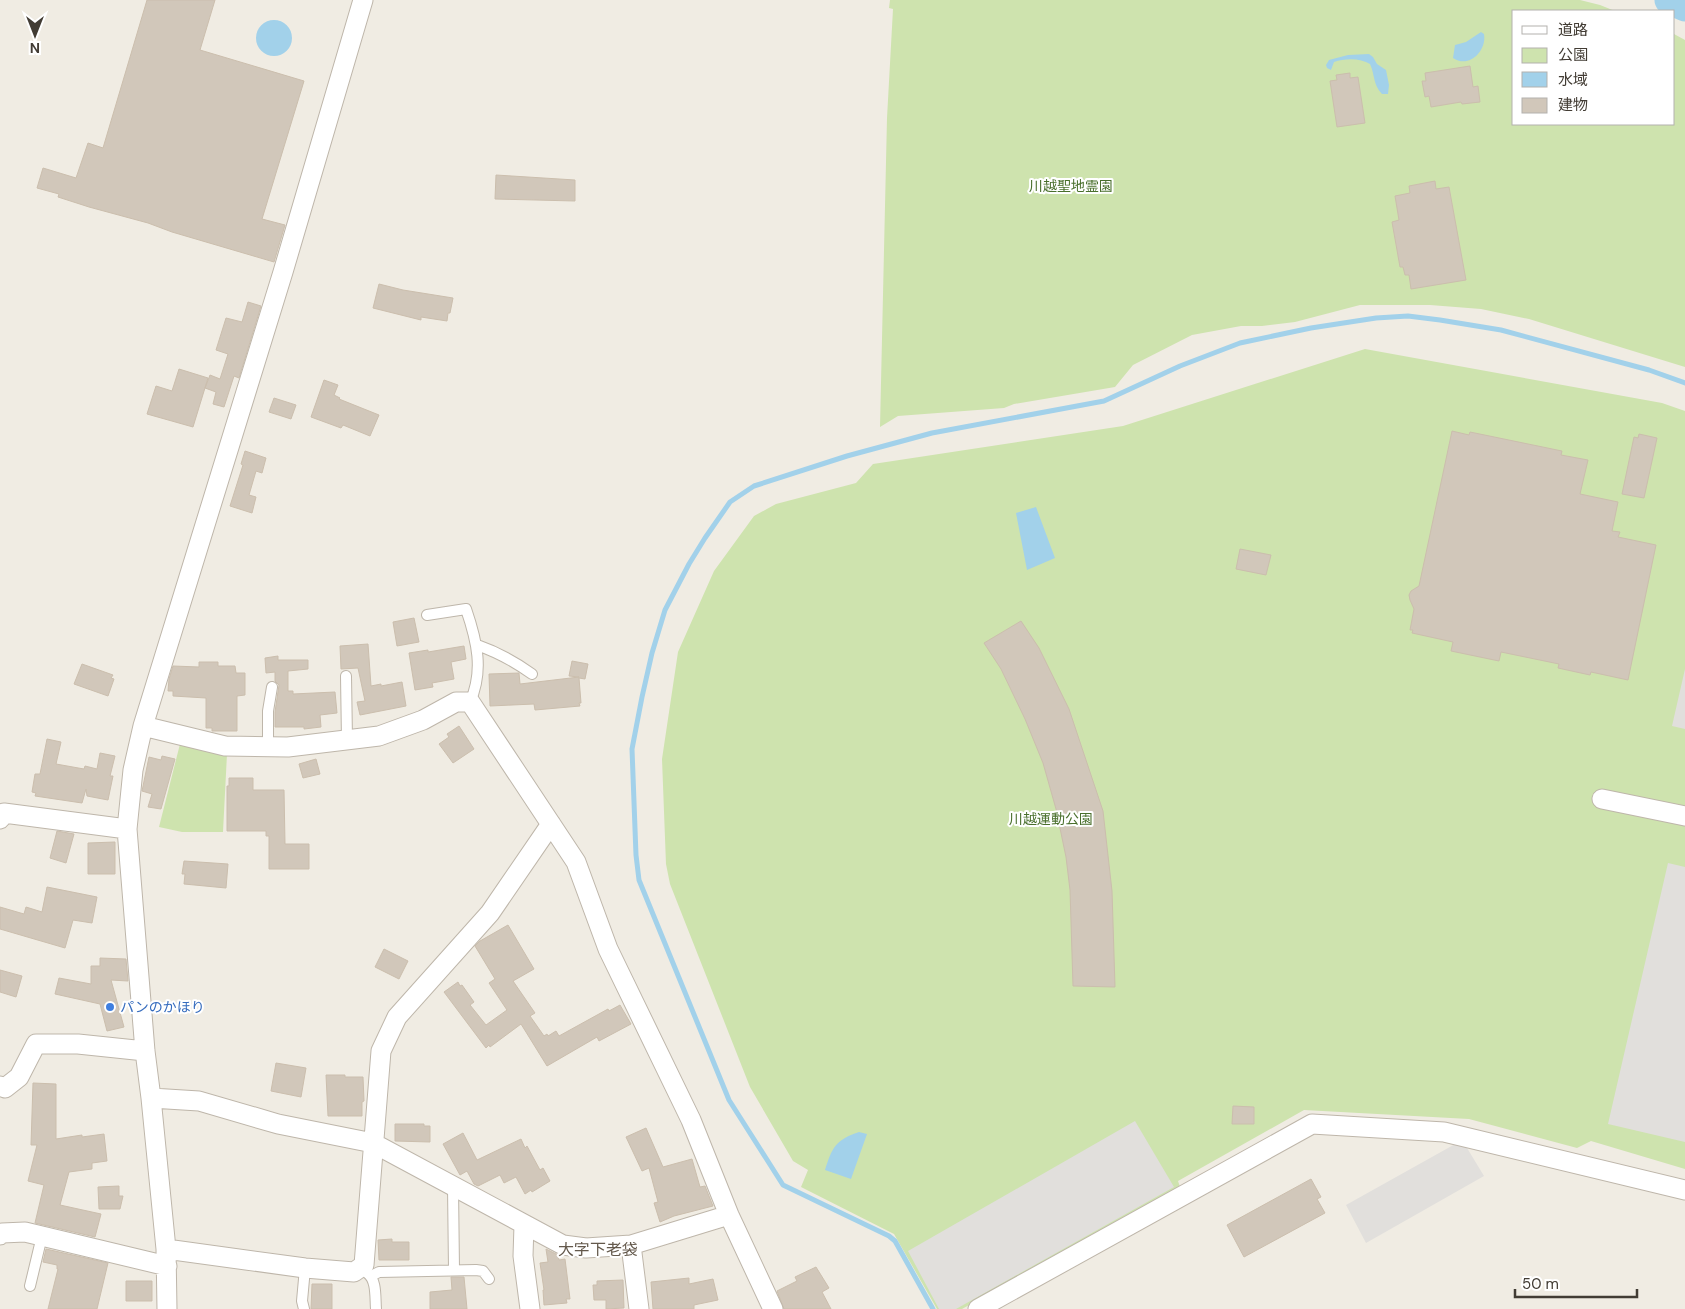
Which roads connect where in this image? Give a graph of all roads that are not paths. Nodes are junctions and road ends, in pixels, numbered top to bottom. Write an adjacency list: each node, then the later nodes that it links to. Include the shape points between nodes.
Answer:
1 (363, 0): 8 (street)
2 (427, 615): 3 (lane, via 466,609)
3 (477, 645): 4 (lane, via 517,663); 7 (lane, via 475,690)
4 (532, 674)
5 (346, 676): 9 (lane)
6 (272, 687): 10 (lane)
7 (470, 702): 9 (street, via 456,702 423,720 379,736); 14 (street)
8 (144, 726): 10 (street, via 225,746); 15 (street, via 133,770)
9 (347, 740): 10 (street, via 288,747)
10 (268, 746)
11 (1602, 799): 12 (street)
12 (1685, 816)
13 (0, 819): 15 (street, via 4,813)
14 (551, 824): 19 (street, via 490,913 396,1017 381,1050); 22 (street, via 576,862 608,949 691,1120)
15 (127, 829): 16 (street)
16 (145, 1050): 17 (street, via 36,1044 19,1077 5,1088); 18 (street)
17 (0, 1086)
18 (151, 1098): 19 (street, via 199,1101 278,1124); 27 (street)
19 (372, 1143): 20 (street); 30 (street)
20 (453, 1187): 23 (street); 29 (lane)
21 (1685, 1190): 39 (street, via 1444,1132 1312,1124)
22 (729, 1215): 26 (street); 38 (street)
23 (524, 1226): 26 (street, via 563,1245 586,1248); 36 (street, via 522,1256)
24 (0, 1235): 25 (street, via 25,1232)
25 (42, 1236): 27 (street); 32 (lane)
26 (631, 1245): 37 (street)
27 (167, 1258): 28 (street); 33 (street)
28 (305, 1268): 30 (street); 34 (lane)
29 (454, 1270): 30 (lane); 31 (lane, via 483,1271)
30 (366, 1272): 35 (lane, via 375,1286)
31 (489, 1279)
32 (30, 1286)
33 (167, 1309)
34 (304, 1309)
35 (376, 1309)
36 (530, 1309)
37 (639, 1309)
38 (773, 1309)
39 (978, 1309)

